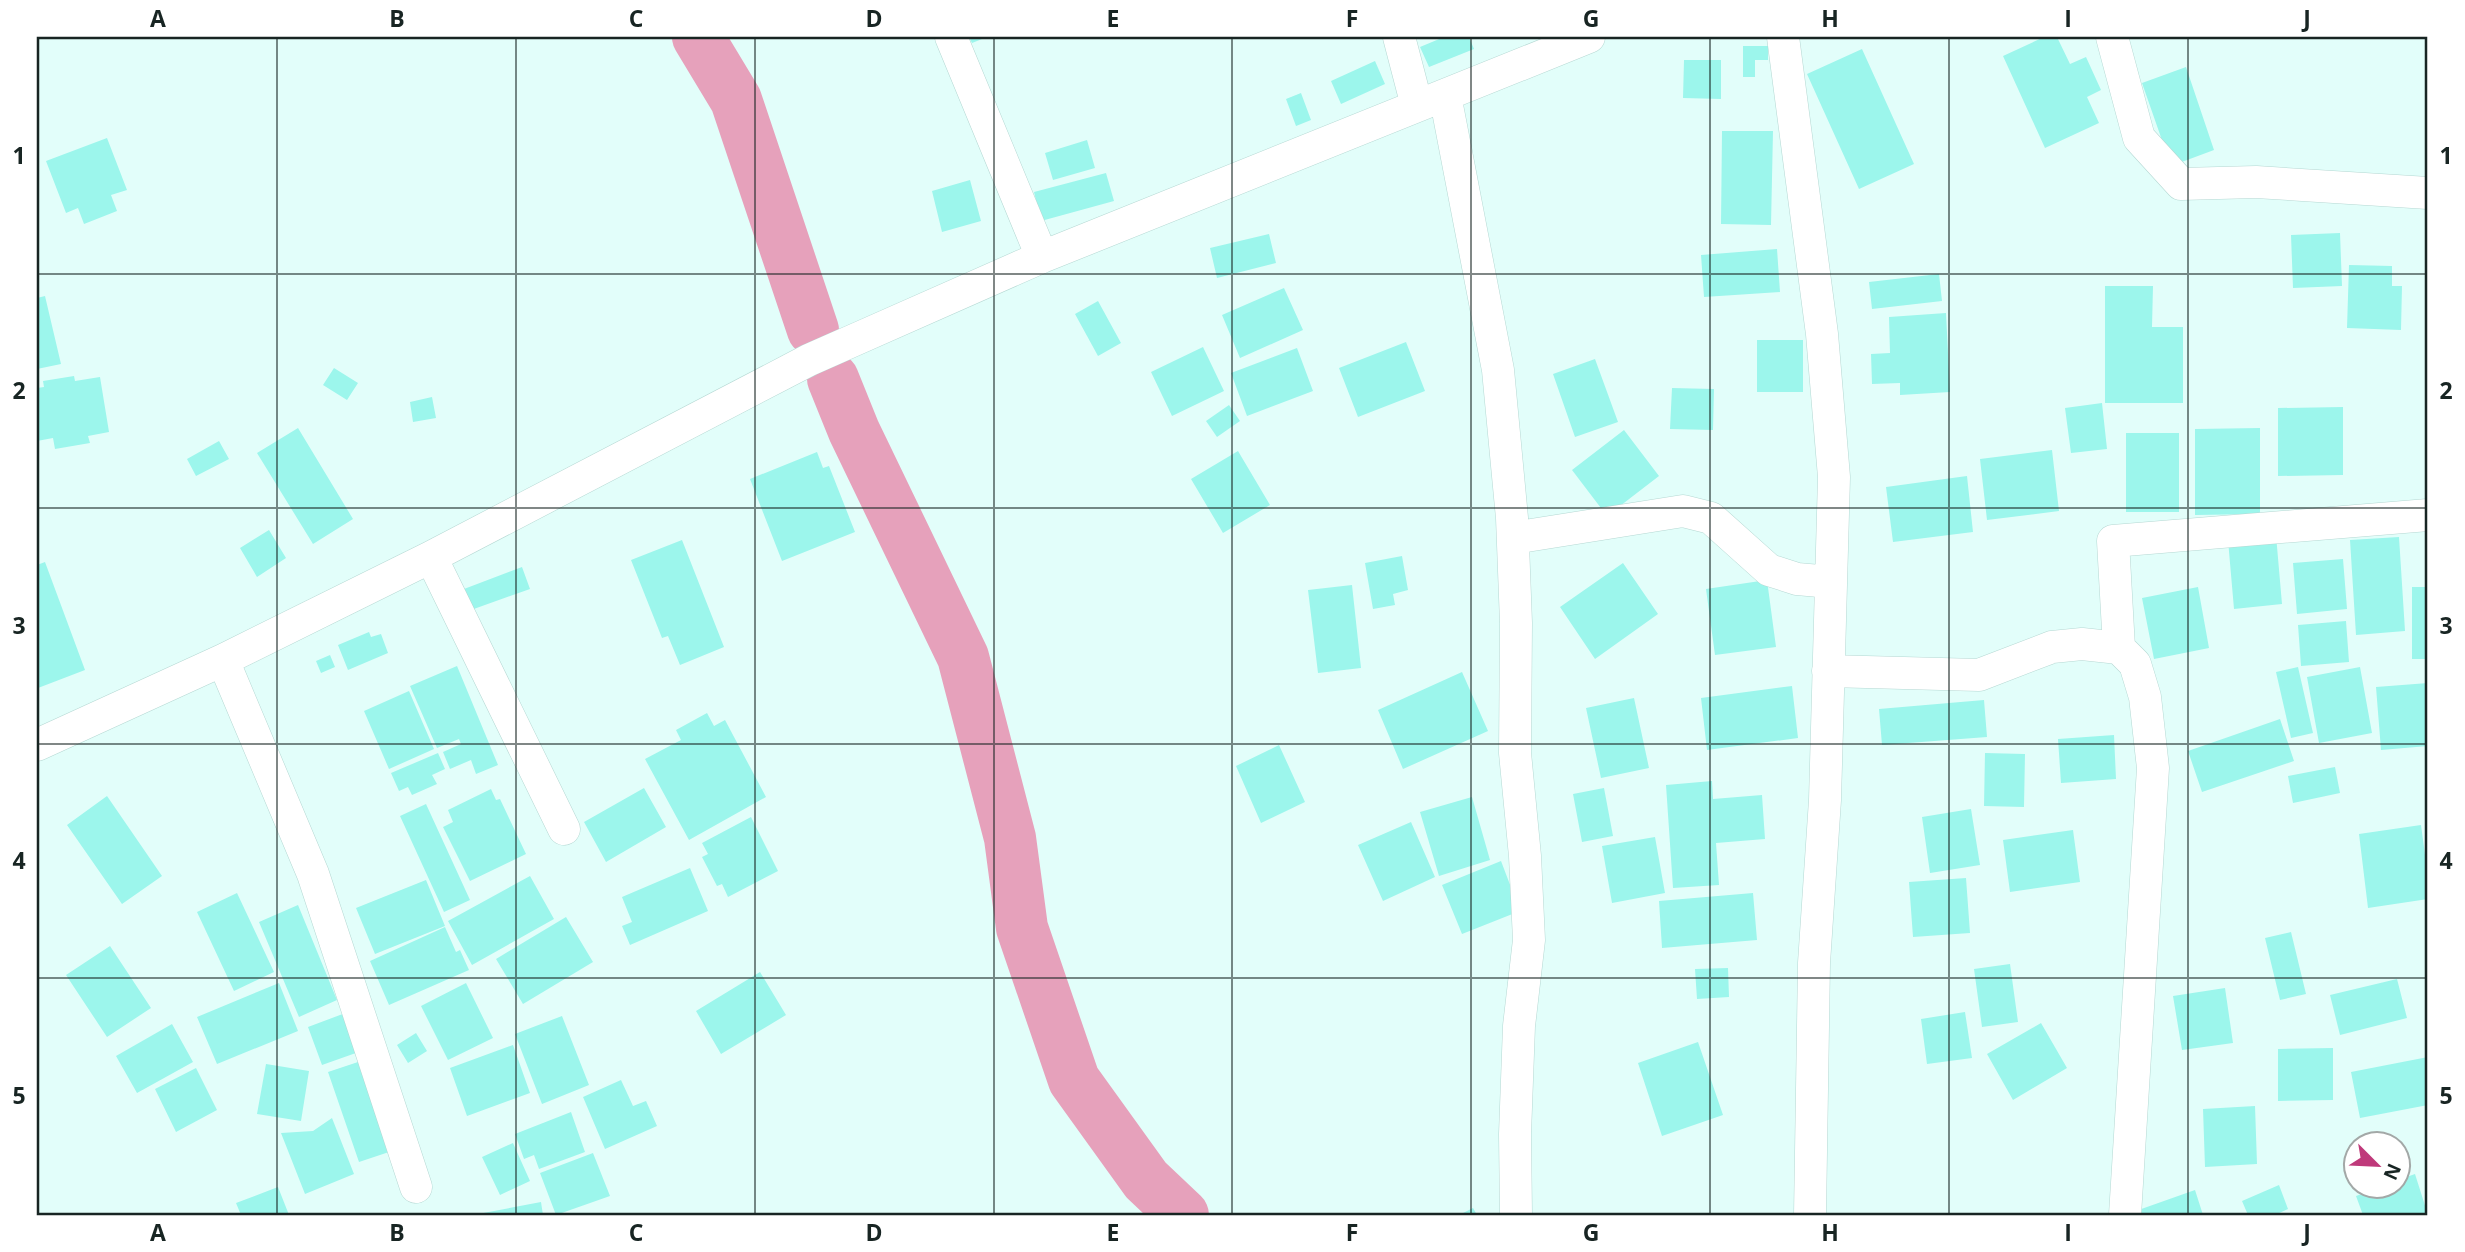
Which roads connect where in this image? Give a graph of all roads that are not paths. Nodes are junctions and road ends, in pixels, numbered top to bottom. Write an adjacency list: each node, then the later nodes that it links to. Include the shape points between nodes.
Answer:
1 (951, 37): 8 (street)
2 (1399, 37): 6 (street)
3 (1589, 37): 6 (street)
4 (1783, 37): 12 (street, via 1822,334 1833,477)
5 (2112, 37): 7 (street, via 2138,138 2181,184 2256,182)
6 (1431, 100): 8 (street); 10 (street, via 1498,370)
7 (2428, 194)
8 (1042, 257): 11 (street, via 809,360)
9 (2428, 515): 13 (street, via 2113,541)
10 (1513, 538): 12 (street, via 1684,511 1712,518 1769,570 1797,579); 19 (street, via 1515,753 1529,940 1519,1026)
11 (431, 557): 14 (street); 17 (street)
12 (1831, 582): 15 (street)
13 (2119, 648): 15 (street, via 2052,647 1979,675); 21 (street, via 2135,664 2145,696 2153,768)
14 (223, 660): 16 (street); 18 (street, via 313,874)
15 (1828, 671): 20 (street, via 1814,963)
16 (40, 735)
17 (564, 829)
18 (416, 1187)
19 (1516, 1215)
20 (1810, 1215)
21 (2125, 1215)

